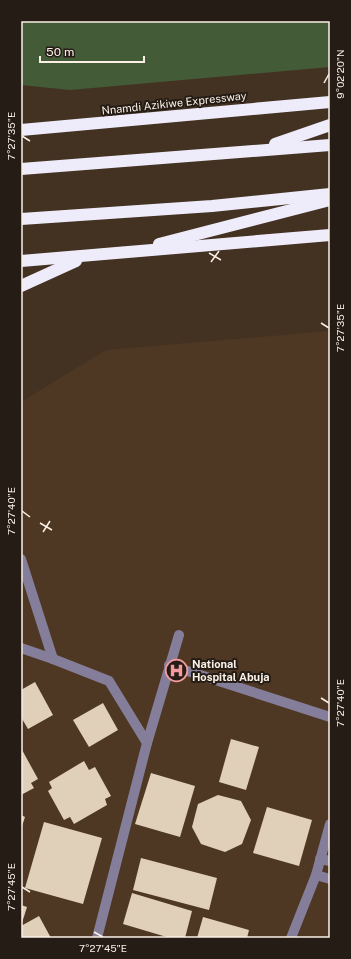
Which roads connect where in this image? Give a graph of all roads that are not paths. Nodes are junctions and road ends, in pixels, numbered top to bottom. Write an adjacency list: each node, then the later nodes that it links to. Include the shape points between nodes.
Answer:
1 (330, 102): 3 (highway, Nnamdi Azikiwe Expressway)
2 (21, 123): 3 (highway)
3 (93, 124): 5 (highway, Nnamdi Azikiwe Expressway)
4 (330, 125): 7 (highway)
5 (21, 130)
6 (330, 145): 7 (highway)
7 (260, 150): 8 (highway)
8 (21, 169)
9 (330, 194): 11 (highway, via 212,206)
10 (330, 200): 13 (highway)
11 (21, 219)
12 (330, 234): 13 (highway)
13 (125, 253): 14 (highway)
14 (86, 256): 15 (highway); 16 (highway)
15 (21, 261)
16 (21, 286)
17 (21, 560): 20 (lane)
18 (179, 635): 21 (lane)
19 (21, 648): 20 (lane)
20 (53, 659): 23 (lane, via 109,681)
21 (170, 665): 22 (lane); 23 (lane)
22 (330, 717)
23 (147, 743): 28 (lane)
24 (330, 824): 25 (lane)
25 (325, 860): 26 (lane)
26 (316, 875): 27 (lane); 29 (lane)
27 (330, 879)
28 (97, 938)
29 (292, 938)

